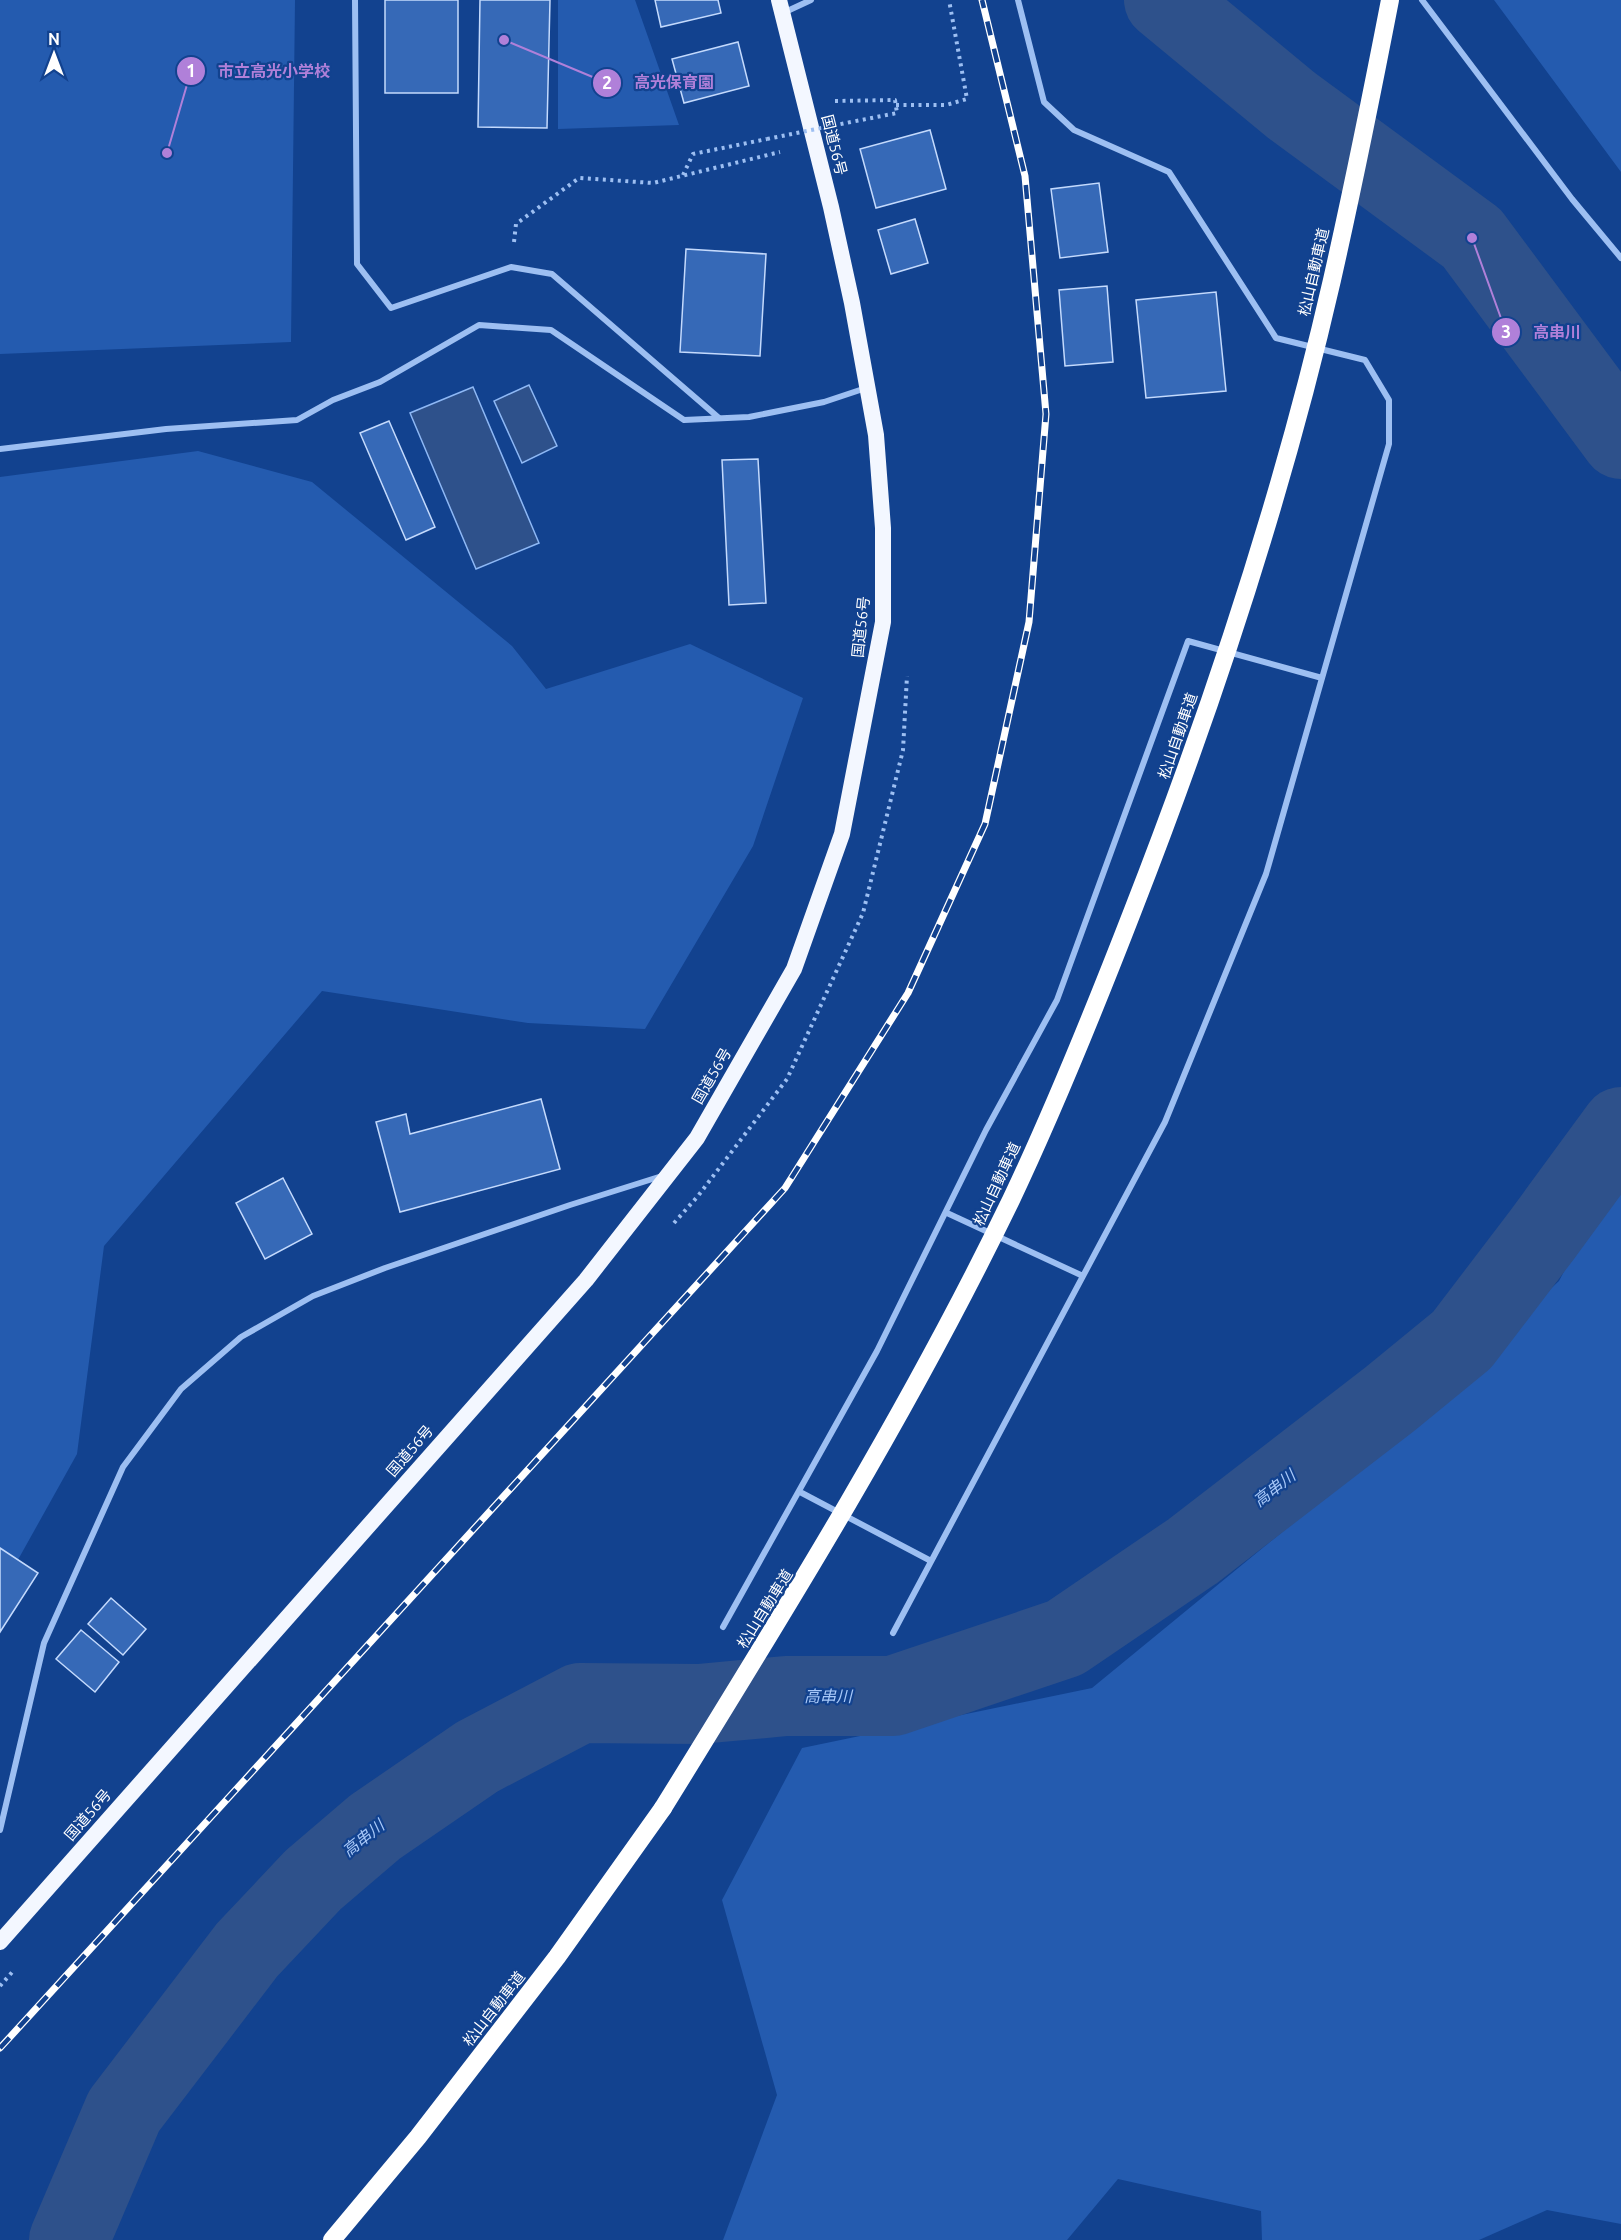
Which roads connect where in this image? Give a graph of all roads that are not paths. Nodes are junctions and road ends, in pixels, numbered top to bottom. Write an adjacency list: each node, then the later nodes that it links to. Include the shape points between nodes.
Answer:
1 (355, 0): 9 (street, via 357,264 391,308 511,267 552,274)
2 (811, 0): 6 (street)
3 (1018, 0): 11 (street, via 1044,102 1074,130 1170,172 1276,338 1365,360 1389,400 1389,444)
4 (1390, 0): 21 (highway, 松山自動車道, bridge, via 1331,283 1282,474 1233,636 1163,834 1082,1040 1011,1200 914,1389 811,1568 663,1808 557,1957 418,2137)
5 (1422, 0): 7 (street)
6 (781, 7): 8 (highway, 国道56号, via 831,207)
7 (1621, 258)
8 (868, 388): 9 (street, via 824,402 749,417); 12 (highway, 国道56号, via 882,517 883,622 842,834 794,969 697,1138)
9 (720, 418): 10 (street, via 684,420 551,330 479,325 380,382 333,400 297,420 166,429)
10 (0, 449)
11 (1322, 678): 13 (street, via 1188,641 1057,1000 986,1130); 14 (street, via 1266,874 1165,1122)
12 (668, 1174): 19 (street, via 385,1268 313,1296 241,1337 181,1389 123,1467 44,1643); 20 (highway, 国道56号, via 586,1280)
13 (947, 1213): 14 (street); 15 (street, via 878,1351)
14 (1083, 1276): 16 (street)
15 (800, 1492): 16 (street); 17 (street)
16 (931, 1561): 18 (street)
17 (723, 1627)
18 (893, 1633)
19 (0, 1830)
20 (0, 1942)
21 (332, 2240)

